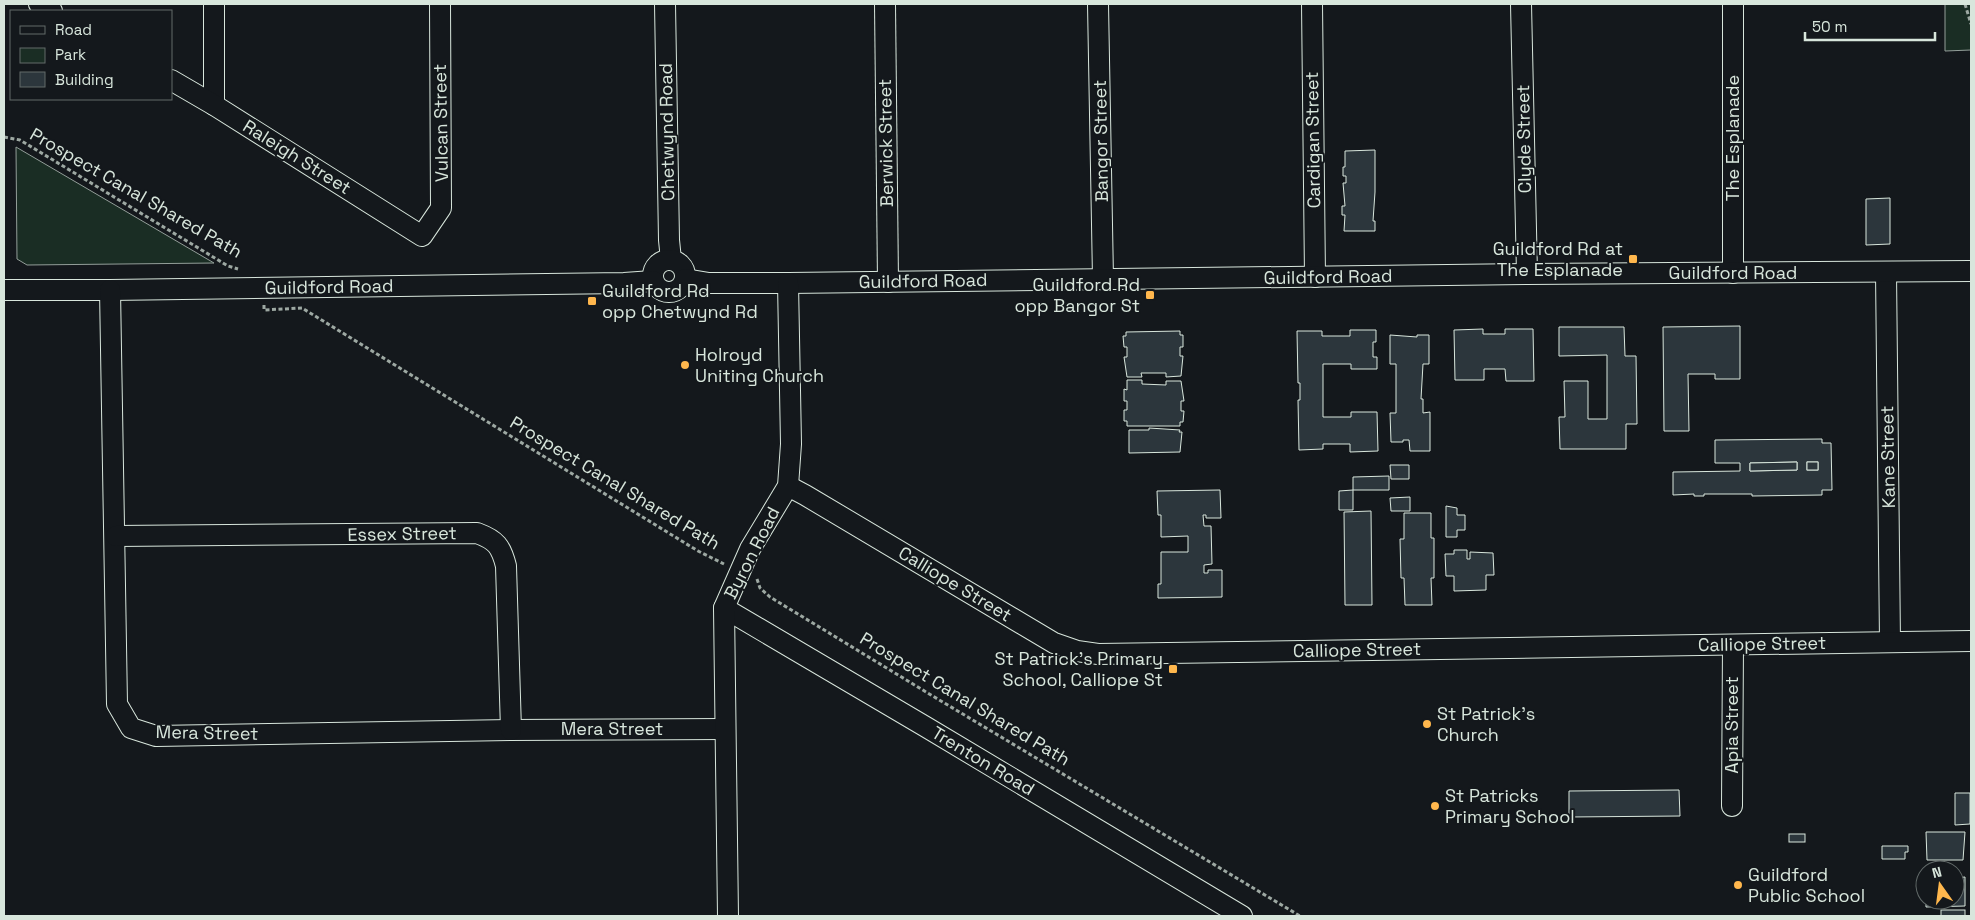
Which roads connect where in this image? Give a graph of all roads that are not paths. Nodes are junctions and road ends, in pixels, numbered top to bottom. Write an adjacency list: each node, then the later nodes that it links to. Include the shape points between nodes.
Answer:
1 (214, 4): 10 (street)
2 (440, 4): 11 (street, Vulcan Street, via 442,208)
3 (666, 4): 12 (street, Chetwynd Road)
4 (885, 4): 21 (street, Berwick Street)
5 (1098, 4): 19 (street, Bangor Street)
6 (1312, 4): 17 (street, Cardigan Street)
7 (1521, 4): 16 (street, Clyde Street)
8 (1733, 4): 15 (street, The Esplanade)
9 (172, 81): 10 (street, Raleigh Street)
10 (214, 106): 11 (street, Raleigh Street)
11 (422, 236)
12 (671, 260): 18 (street, via 680,264); 20 (street, via 657,266)
13 (1971, 271): 14 (street, Guildford Road)
14 (1886, 272): 15 (street, Guildford Road); 29 (street, Kane Street)
15 (1733, 273): 16 (street, Guildford Road)
16 (1527, 274): 17 (street, Guildford Road)
17 (1314, 277): 19 (street, Guildford Road)
18 (685, 279): 20 (street, via 680,288 670,292 660,289); 22 (street, Guildford Road, via 709,283)
19 (1103, 279): 21 (street, Guildford Road)
20 (654, 281): 24 (street, Guildford Road)
21 (888, 282): 22 (street, Guildford Road)
22 (788, 283): 25 (street, Byron Road, via 791,444)
23 (4, 290): 24 (street, Guildford Road)
24 (110, 290): 26 (street, Mera Street)
25 (788, 486): 27 (street, Byron Road, via 747,556); 30 (street, Calliope Street, via 1054,643 1077,651 1098,654)
26 (116, 536): 32 (street, Essex Street, via 477,533 491,539 502,551 506,566); 32 (street, Mera Street, via 117,704 131,728 156,736)
27 (724, 608): 31 (street, Byron Road); 35 (street, Trenton Road)
28 (1971, 641): 29 (street, Calliope Street)
29 (1890, 642): 30 (street, Calliope Street)
30 (1733, 645): 33 (street, Apia Street)
31 (725, 729): 32 (street, Mera Street); 34 (street, Byron Road)
32 (510, 730)
33 (1732, 806)
34 (728, 916)
35 (1242, 916)

